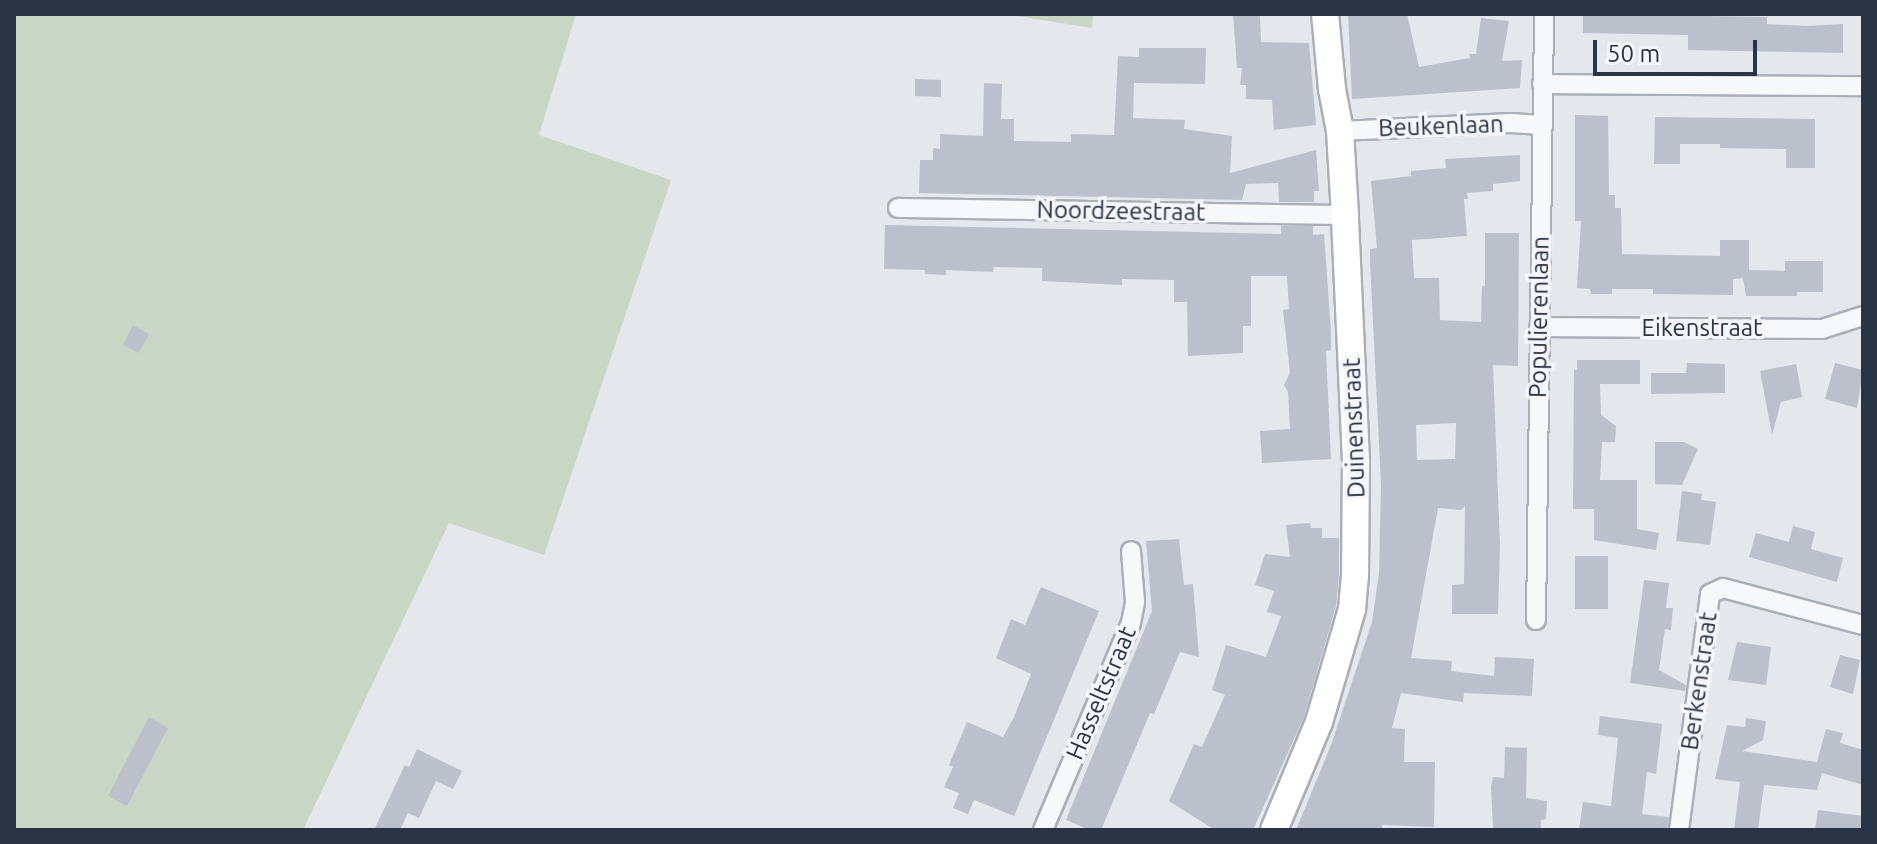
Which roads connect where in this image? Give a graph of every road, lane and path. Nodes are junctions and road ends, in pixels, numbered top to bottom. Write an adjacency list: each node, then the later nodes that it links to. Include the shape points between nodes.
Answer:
1 (1325, 14): 6 (street, Duinenstraat)
2 (1544, 14): 3 (street, Populierenlaan)
3 (1542, 84): 4 (street); 5 (street, Populierenlaan)
4 (1863, 86)
5 (1541, 125): 6 (street, Beukenlaan); 10 (street, Populierenlaan)
6 (1340, 131): 8 (street, Duinenstraat)
7 (898, 208): 8 (street, Noordzeestraat)
8 (1345, 215): 15 (street, Duinenstraat, via 1357,513 1352,609 1319,722)
9 (1863, 316): 10 (street, Eikenstraat, via 1822,329)
10 (1539, 327): 12 (street, Populierenlaan)
11 (1131, 551): 14 (street, Hasseltstraat, via 1135,602 1128,633)
12 (1536, 620)
13 (1863, 625): 16 (street, Berkenstraat, via 1723,588 1710,594)
14 (1043, 830)
15 (1274, 830)
16 (1679, 830)

